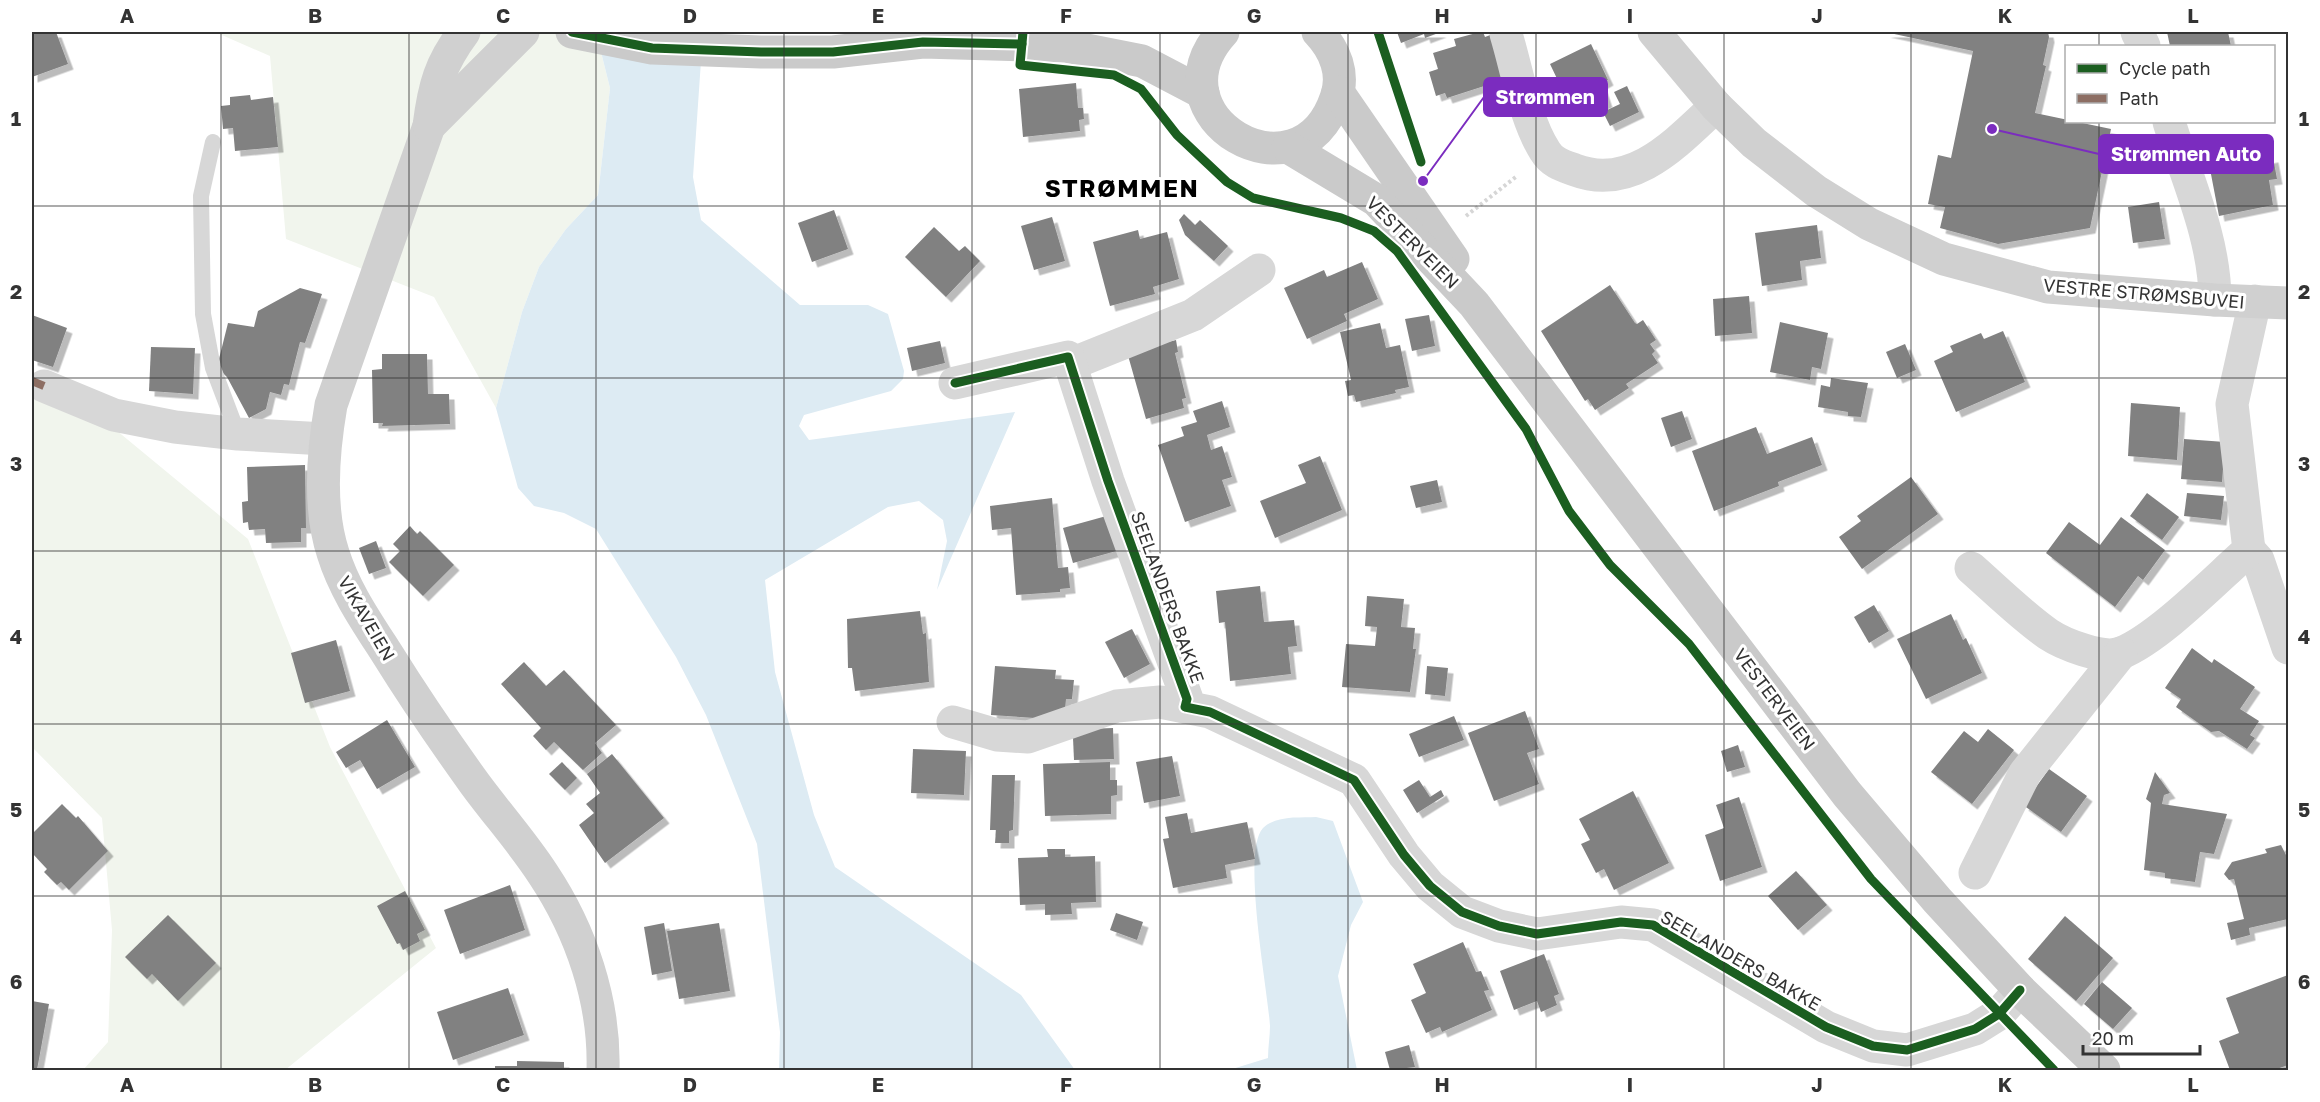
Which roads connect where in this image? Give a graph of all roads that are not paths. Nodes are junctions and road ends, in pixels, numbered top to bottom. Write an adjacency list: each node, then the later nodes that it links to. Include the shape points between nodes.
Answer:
1 (464, 32): 12 (main road, VIKAVEIEN, via 443,62 434,88)
2 (523, 32): 12 (main road, VIKAVEIEN)
3 (572, 32): 9 (main road, via 652,48 720,51 833,52 923,42 1066,46 1142,61)
4 (1223, 32): 9 (main road, via 1206,57)
5 (1654, 32): 10 (main road, VESTRE STRØMSBUVEI)
6 (1506, 34): 10 (street, via 1536,134 1546,154 1556,163 1589,176 1623,175 1658,159)
7 (1326, 36): 8 (main road, via 1339,76)
8 (1338, 92): 14 (main road, via 1321,127); 19 (main road, VESTERVEIEN, via 1450,254)
9 (1203, 93): 14 (main road, via 1211,114 1225,132 1265,149)
10 (1716, 106): 16 (main road, VESTRE STRØMSBUVEI, via 1815,191 1869,224 1944,259 2048,287)
11 (2169, 123): 16 (street, via 2207,240)
12 (429, 126): 24 (main road, VIKAVEIEN, via 342,367)
13 (213, 142): 23 (lane, via 201,196 203,315 213,368)
14 (1288, 147): 19 (main road, VESTERVEIEN, via 1376,200)
15 (1259, 270): 20 (street, via 1192,315)
16 (2215, 300): 17 (main road, VESTRE STRØMSBUVEI)
17 (2255, 302): 18 (main road, VESTRE STRØMSBUVEI); 25 (street, via 2232,404)
18 (2289, 303)
19 (1474, 304): 32 (main road, VESTERVEIEN, via 1847,794 1936,900)
20 (1071, 364): 21 (street, via 1068,357); 29 (street, SEELANDERS BAKKE, via 1108,482 1187,699)
21 (955, 383)
22 (44, 386): 23 (street, via 114,415)
23 (238, 434): 24 (street)
24 (325, 439): 33 (main road, VIKAVEIEN, via 326,514 332,551 342,578 407,686 543,873 564,908 582,949 598,1003)
25 (2249, 550): 27 (street, via 2258,560); 28 (street, via 2152,635)
26 (1971, 568): 28 (street, via 2049,634 2080,650)
27 (2289, 648)
28 (2121, 653): 31 (street, via 2025,773)
29 (1185, 707): 30 (street, via 1160,702 1117,705 1028,736 997,735); 32 (street, SEELANDERS BAKKE, via 1210,712 1354,780 1404,855 1430,886 1462,912 1498,926 1537,934 1621,922 1653,925 1826,1027 1873,1046 1907,1050 1975,1029 1999,1014)
30 (953, 722)
31 (1975, 873)
32 (2020, 990): 34 (main road, VESTERVEIEN)
33 (603, 1071)
34 (2104, 1071)

